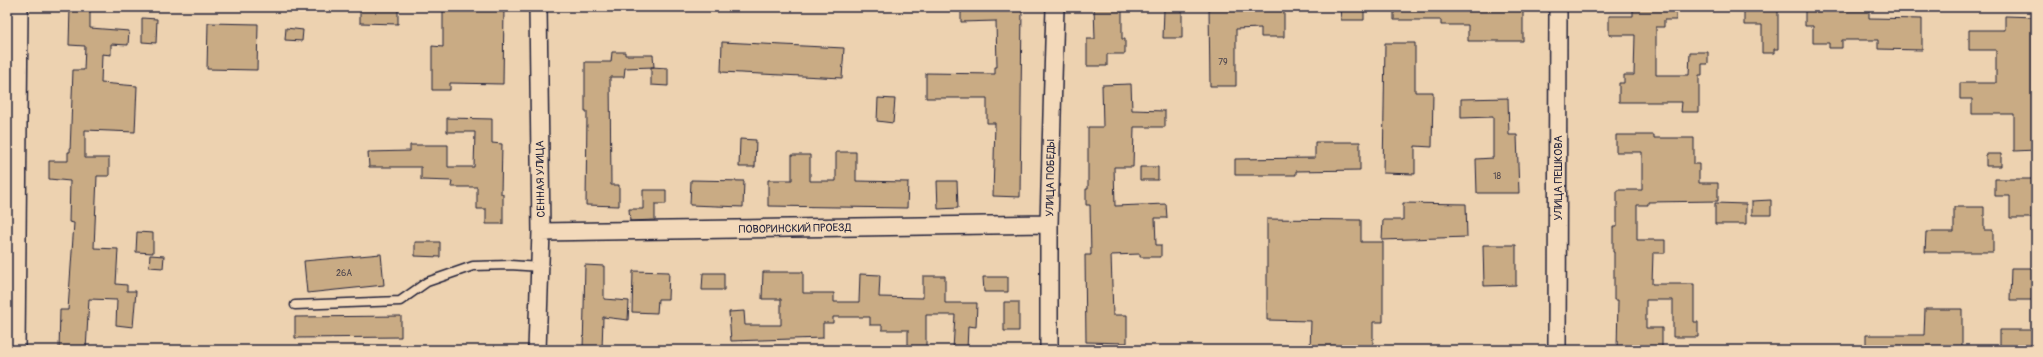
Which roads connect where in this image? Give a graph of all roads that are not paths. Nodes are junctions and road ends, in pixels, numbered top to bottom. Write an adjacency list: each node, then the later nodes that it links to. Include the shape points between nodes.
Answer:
1 (19, 7): 9 (street)
2 (538, 7): 6 (street, СЕННАЯ УЛИЦА)
3 (1054, 7): 5 (street, УЛИЦА ПОБЕДЫ)
4 (1558, 7): 12 (street, УЛИЦА ПЕШКОВА)
5 (1049, 224): 6 (street, ПОВОРИНСКИЙ ПРОЕЗД); 11 (street, УЛИЦА ПОБЕДЫ)
6 (541, 232): 7 (street, СЕННАЯ УЛИЦА)
7 (540, 267): 8 (lane, via 473,266 427,282 400,301); 10 (street, СЕННАЯ УЛИЦА)
8 (295, 305)
9 (16, 350)
10 (537, 350)
11 (1049, 350)
12 (1557, 350)

